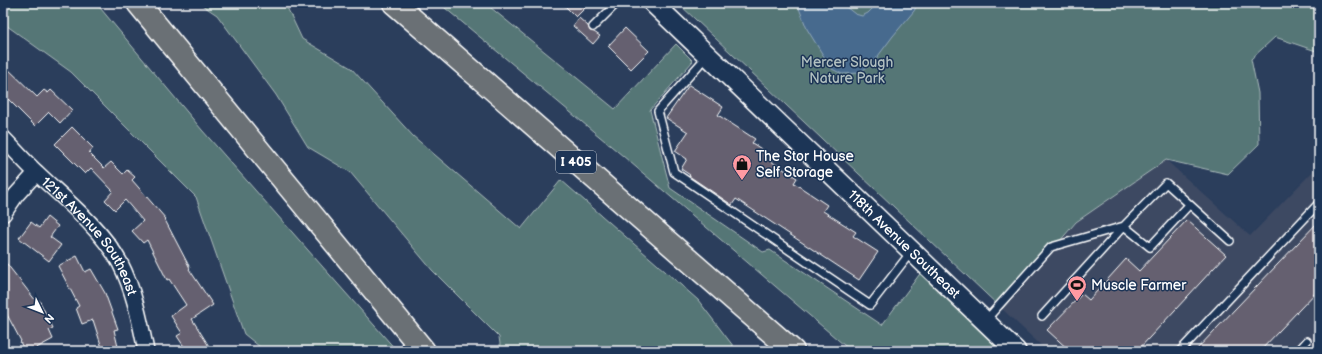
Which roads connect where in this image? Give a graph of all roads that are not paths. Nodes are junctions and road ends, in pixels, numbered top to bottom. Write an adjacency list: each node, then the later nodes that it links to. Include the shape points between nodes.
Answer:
1 (138, 3): 20 (highway)
2 (394, 3): 16 (highway, I 405)
3 (617, 3): 5 (lane)
4 (653, 3): 6 (street, 118th Avenue Southeast)
5 (593, 27)
6 (708, 56): 14 (street, 118th Avenue Southeast); 14 (lane, via 658,111 674,172 870,305)
7 (3, 138): 8 (street, 121st Avenue Southeast)
8 (36, 173): 11 (street); 19 (street, 121st Avenue Southeast, via 75,208 100,235 119,262 133,296)
9 (1319, 203): 24 (lane)
10 (1189, 205): 12 (lane, via 1150,247); 12 (lane, via 1166,183); 13 (lane)
11 (3, 214)
12 (1124, 226): 15 (lane); 17 (lane, via 1051,247)
13 (1230, 241)
14 (912, 251): 17 (street, 118th Avenue Southeast)
15 (1042, 316)
16 (759, 321): 21 (highway, I 405); 22 (highway)
17 (985, 321): 23 (street, 118th Avenue Southeast)
18 (1307, 341): 25 (lane)
19 (146, 351)
20 (424, 351)
21 (793, 351)
22 (800, 351)
23 (1016, 351)
24 (1180, 351)
25 (1298, 351)

